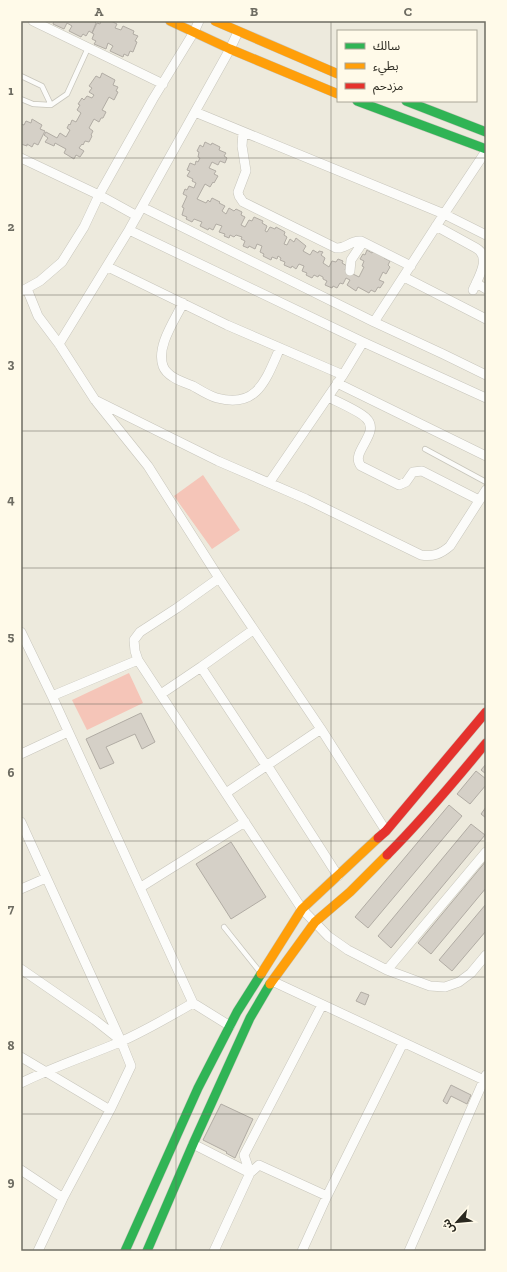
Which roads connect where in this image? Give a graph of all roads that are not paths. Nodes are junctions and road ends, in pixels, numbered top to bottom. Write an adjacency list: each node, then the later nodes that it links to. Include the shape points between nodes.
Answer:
1 (33, 21): 7 (street)
2 (170, 21): 5 (main road)
3 (199, 21): 5 (street)
4 (215, 21): 6 (main road)
5 (194, 32): 8 (main road); 11 (street)
6 (238, 32): 8 (street); 9 (main road)
7 (88, 48): 11 (street); 16 (lane, via 67,94)
8 (230, 49): 12 (main road); 17 (street)
9 (337, 74)
10 (21, 76): 16 (lane, via 42,86)
11 (162, 84): 22 (street)
12 (337, 94)
13 (21, 99): 16 (lane, via 33,104)
14 (360, 102): 20 (main road)
15 (409, 102): 19 (main road)
16 (51, 105)
17 (195, 112): 18 (street); 23 (street)
18 (243, 132): 24 (street); 29 (street, via 242,146 246,171 238,192 243,202 336,248 345,248 354,241)
19 (486, 132)
20 (486, 150): 24 (street)
21 (21, 158): 22 (street)
22 (99, 195): 25 (street); 35 (street, via 84,227 62,262)
23 (142, 207): 25 (street); 38 (street)
24 (444, 214): 26 (street); 28 (street)
25 (137, 216): 27 (street)
26 (436, 226): 30 (street); 34 (street, via 480,250 484,256 484,263 474,287)
27 (129, 230): 31 (street); 39 (street)
28 (486, 235)
29 (363, 242): 30 (street); 32 (street, via 351,260)
30 (411, 266): 33 (street)
31 (108, 267): 36 (street); 40 (street)
32 (350, 271)
33 (404, 277): 37 (street); 38 (street)
34 (486, 289)
35 (24, 291): 40 (street, via 38,316)
36 (183, 304): 41 (street); 41 (street, via 162,344 163,366 170,375 216,398 237,402 252,396 262,384)
37 (486, 319)
38 (374, 322): 42 (street)
39 (363, 342): 43 (street); 45 (street)
40 (59, 344): 46 (street)
41 (280, 348): 43 (street)
42 (486, 375)
43 (340, 379): 44 (street); 48 (street)
44 (328, 397): 50 (street); 52 (street, via 368,420 370,431 358,457 358,462 362,466 399,485 406,482 413,472 422,471)
45 (486, 398)
46 (95, 400): 50 (street, via 218,461); 53 (street, via 148,466)
47 (425, 449): 49 (lane)
48 (486, 456)
49 (486, 482)
50 (269, 483): 52 (street, via 413,552 429,556 444,552 450,546)
51 (486, 490): 52 (street)
52 (479, 500)
53 (219, 578): 54 (street); 56 (street, via 140,632 134,640)
54 (254, 630): 57 (street); 61 (street)
55 (21, 632): 59 (street)
56 (138, 660): 58 (street); 59 (street)
57 (201, 667): 58 (street); 65 (street)
58 (161, 694): 66 (street)
59 (52, 696): 62 (street)
60 (486, 712): 69 (main road)
61 (321, 729): 65 (street); 69 (street)
62 (68, 732): 64 (street); 74 (street)
63 (486, 742): 77 (main road, via 412,830 350,892)
64 (21, 754)
65 (267, 765): 66 (street); 72 (street)
66 (226, 793): 68 (street)
67 (21, 822): 70 (street)
68 (245, 822): 74 (street); 76 (street)
69 (386, 831): 72 (main road)
70 (24, 834): 73 (street)
71 (486, 852): 81 (street)
72 (338, 876): 76 (main road)
73 (46, 878): 75 (street); 87 (street)
74 (141, 887): 84 (street)
75 (21, 889)
76 (302, 909): 77 (street); 82 (main road)
77 (315, 922): 81 (street, via 328,936 348,950); 83 (main road)
78 (224, 927): 82 (lane)
79 (486, 955): 81 (street, via 465,978 445,987 430,986)
80 (21, 969): 87 (street)
81 (387, 970)
82 (262, 973): 86 (main road)
83 (272, 981): 85 (street); 94 (main road, via 250,1018)
84 (193, 1003): 86 (street); 87 (street)
85 (322, 1004): 88 (street); 96 (street, via 244,1155)
86 (230, 1026): 101 (main road, via 198,1088)
87 (121, 1041): 90 (street); 93 (street, via 131,1066)
88 (403, 1043): 91 (street); 97 (street)
89 (21, 1057): 90 (street)
90 (45, 1071): 92 (street); 93 (street)
91 (485, 1079): 99 (street)
92 (21, 1083)
93 (110, 1110): 98 (street)
94 (193, 1144): 96 (street); 102 (main road)
95 (21, 1170): 98 (street)
96 (250, 1173): 97 (street, via 259,1165); 103 (street)
97 (327, 1196): 104 (street)
98 (63, 1198): 100 (street)
99 (411, 1250)
100 (38, 1251)
101 (125, 1251)
102 (147, 1251)
103 (214, 1251)
104 (302, 1251)

